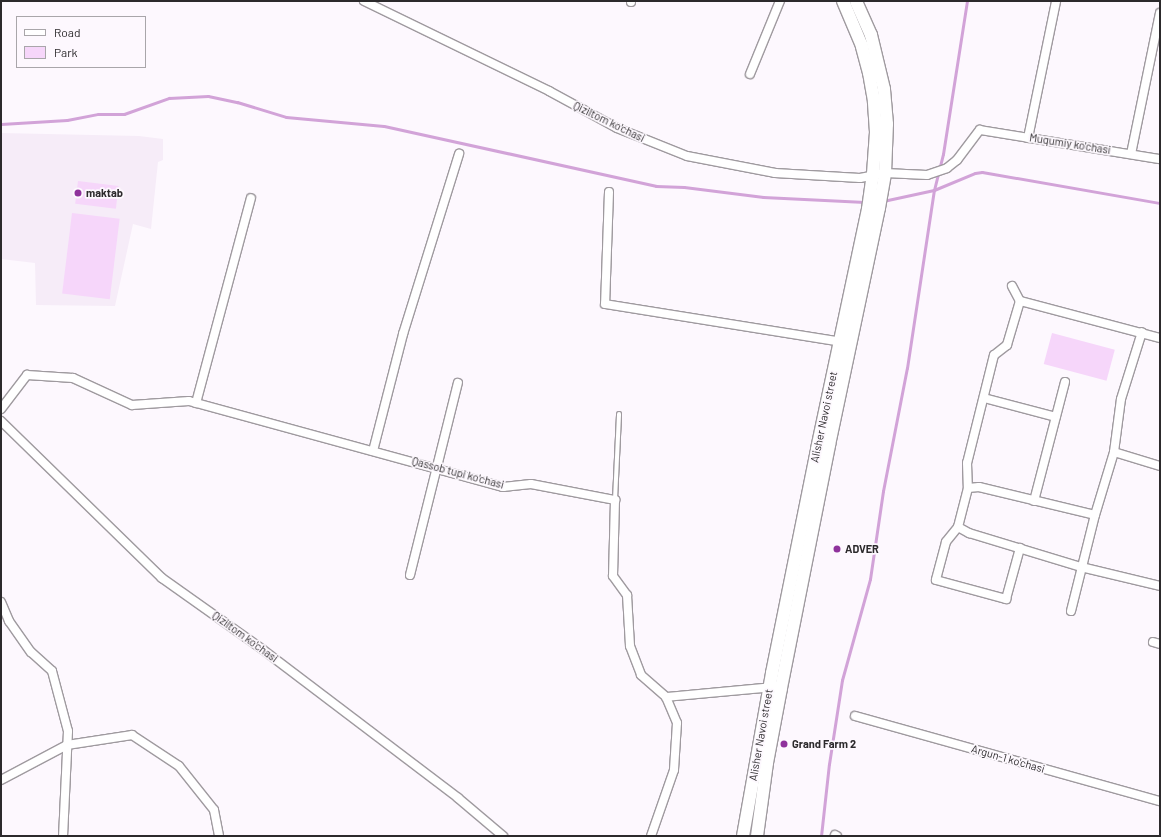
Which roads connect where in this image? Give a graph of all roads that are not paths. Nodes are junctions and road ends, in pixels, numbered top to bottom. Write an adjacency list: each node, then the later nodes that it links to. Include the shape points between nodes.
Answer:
1 (364, 1): 12 (street, Qiziltom ko'chasi, via 617,128 687,156 775,173 860,178)
2 (780, 1): 7 (street)
3 (843, 1): 12 (main road, Alisher Navoi street, via 862,46 871,87)
4 (856, 1): 12 (main road, Alisher Navoi street, via 871,35 884,89 887,124)
5 (1056, 1): 8 (street)
6 (1160, 13): 10 (street)
7 (750, 74)
8 (1028, 138): 10 (street, Muqumiy ko'chasi); 13 (street, Muqumiy ko'chasi, via 980,130 957,160 946,168)
9 (459, 154): 29 (street, via 403,334)
10 (1131, 154): 11 (street, Muqumiy ko'chasi)
11 (1160, 159)
12 (879, 173): 13 (street, Qiziltom ko'chasi); 20 (main road, Alisher Navoi street)
13 (927, 175)
14 (609, 192): 20 (street, via 605,304)
15 (251, 198): 24 (street)
16 (1012, 286): 17 (street)
17 (1020, 301): 18 (street); 23 (street, via 1007,345 994,355)
18 (1142, 332): 19 (street); 30 (street, via 1121,399)
19 (1160, 338)
20 (845, 343): 44 (main road, Alisher Navoi street)
21 (1065, 382): 27 (street)
22 (458, 383): 32 (street)
23 (984, 398): 27 (street); 33 (street, via 967,463)
24 (196, 403): 25 (street, Qassob tupi ko'chasi, via 189,401 132,405 73,378 27,375); 29 (street, Qassob tupi ko'chasi)
25 (1, 409)
26 (619, 414): 34 (lane)
27 (1056, 417): 35 (street)
28 (1, 421): 52 (street, Qiziltom ko'chasi, via 162,578 262,649 446,788)
29 (373, 450): 32 (street, Qassob tupi ko'chasi)
30 (1114, 452): 31 (street); 36 (street)
31 (1160, 466)
32 (438, 468): 34 (street, Qassob tupi ko'chasi, via 503,487 531,484); 40 (street)
33 (968, 488): 35 (street, via 978,487); 37 (street)
34 (615, 500): 45 (street, via 613,576 627,595 630,646 641,675)
35 (1034, 501): 36 (street)
36 (1095, 515): 39 (street)
37 (958, 527): 38 (street, via 969,533); 38 (street, via 946,542 936,580 1006,599)
38 (1020, 548): 39 (street)
39 (1081, 567): 41 (street); 43 (street)
40 (410, 575)
41 (1160, 586)
42 (1, 602): 47 (street, via 9,621 31,652 52,672 68,732)
43 (1071, 611)
44 (775, 687): 45 (street); 54 (main road, Alisher Navoi street); 55 (main road, Alisher Navoi street)
45 (666, 697): 53 (street, via 677,723 674,770)
46 (855, 716): 49 (street, Argun-1 ko'chasi)
47 (67, 745): 48 (street); 50 (street); 51 (street, via 132,735 179,766 214,810)
48 (1, 780)
49 (1160, 802)
50 (63, 836)
51 (219, 836)
52 (503, 836)
53 (651, 836)
54 (743, 836)
55 (757, 836)

